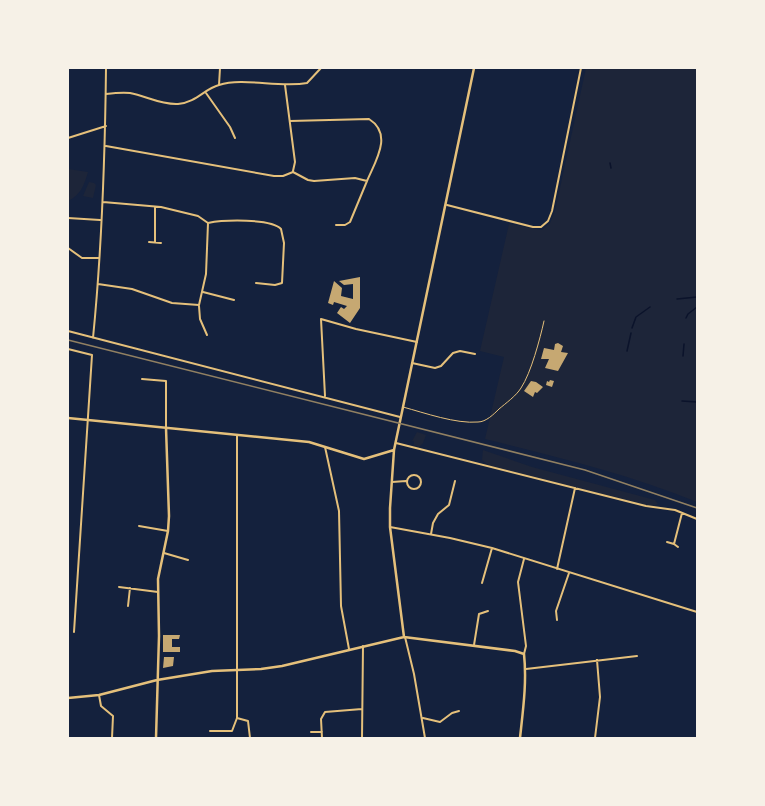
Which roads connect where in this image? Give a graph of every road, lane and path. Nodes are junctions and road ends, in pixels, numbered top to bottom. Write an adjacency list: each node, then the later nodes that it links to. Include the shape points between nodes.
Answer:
1 (106, 68): 9 (street)
2 (220, 68): 6 (street)
3 (321, 68): 7 (street, via 307,83)
4 (474, 68): 18 (street)
5 (581, 68): 18 (street, via 548,221 541,227 532,227)
6 (219, 85): 7 (street); 8 (street)
7 (286, 85): 10 (street)
8 (206, 93): 9 (street, via 178,104 167,104 129,93); 13 (street)
9 (106, 94): 11 (street)
10 (290, 122): 15 (street, via 295,162); 16 (street, via 369,119 380,129 382,138)
11 (106, 126): 12 (street); 14 (street)
12 (68, 138)
13 (235, 138)
14 (106, 146): 15 (street, via 274,176); 17 (street)
15 (293, 172): 16 (street, via 314,181 356,178)
16 (367, 181): 23 (street, via 350,222)
17 (103, 202): 19 (street); 21 (street)
18 (447, 205): 38 (street)
19 (155, 207): 22 (street, via 198,216); 25 (street)
20 (68, 218): 21 (street)
21 (100, 220): 28 (street)
22 (208, 222): 29 (street, via 252,222 276,225 281,229 284,243 282,283); 31 (street, via 206,274)
23 (336, 225)
24 (149, 242): 25 (street)
25 (155, 242): 26 (street)
26 (161, 243)
27 (68, 248): 28 (street, via 82,258)
28 (99, 258): 30 (street)
29 (256, 283)
30 (98, 284): 33 (street, via 132,289 172,303); 37 (street)
31 (202, 292): 32 (street); 33 (street)
32 (234, 300)
33 (199, 306): 36 (street, via 200,319)
34 (544, 321): 44 (lane, via 526,380 520,390 492,415 480,422 472,422)
35 (68, 331): 37 (street)
36 (206, 335)
37 (93, 338): 43 (street)
38 (417, 342): 41 (street); 43 (street, via 356,329 321,318)
39 (68, 349): 47 (street, via 92,355)
40 (475, 354): 41 (street, via 460,351 453,353 441,366 435,368)
41 (412, 363): 44 (street)
42 (142, 379): 48 (street, via 166,381)
43 (325, 397): 45 (street)
44 (402, 407): 45 (street)
45 (400, 417): 50 (street)
46 (68, 418): 47 (street)
47 (88, 420): 48 (street); 81 (street)
48 (166, 428): 49 (street); 61 (street)
49 (237, 436): 51 (street, via 309,442); 90 (street)
50 (396, 443): 52 (street); 56 (street)
51 (324, 447): 52 (street, via 364,459); 85 (street, via 338,511 341,606)
52 (394, 450): 55 (street)
53 (406, 481): 53 (street, via 412,474 419,476 421,481 418,488 414,489 408,486); 55 (street)
54 (455, 481): 62 (street, via 449,505 438,514)
55 (392, 482): 60 (street)
56 (575, 488): 57 (street); 70 (street)
57 (682, 513): 58 (street); 64 (street)
58 (697, 519)
59 (139, 526): 61 (street)
60 (390, 528): 62 (street); 82 (street)
61 (168, 531): 67 (street)
62 (431, 534): 65 (street)
63 (667, 542): 64 (street)
64 (674, 544): 66 (street)
65 (492, 548): 68 (street); 72 (street)
66 (678, 548)
67 (164, 553): 69 (street); 75 (street)
68 (524, 559): 70 (street); 86 (street, via 518,582 526,646)
69 (188, 560)
70 (557, 569): 71 (street)
71 (569, 573): 78 (street); 79 (street, via 556,611)
72 (482, 583)
73 (120, 587): 74 (street)
74 (130, 588): 75 (street); 76 (street)
75 (158, 592): 91 (street)
76 (128, 606)
77 (488, 611): 83 (street, via 479,614)
78 (697, 612): 80 (street)
79 (557, 620)
80 (697, 628)
81 (74, 632)
82 (404, 637): 83 (street); 84 (street); 97 (street)
83 (474, 645): 86 (street)
84 (363, 646): 85 (street); 94 (street)
85 (349, 649): 90 (street, via 282,666)
86 (524, 654): 89 (street)
87 (637, 656): 88 (street)
88 (597, 660): 89 (street); 108 (street, via 600,696)
89 (526, 669): 107 (street)
90 (238, 670): 91 (street, via 212,671); 96 (street)
91 (157, 680): 92 (street); 102 (street)
92 (99, 695): 93 (street); 101 (street, via 101,706 113,716)
93 (68, 698)
94 (362, 709): 100 (street, via 325,712 321,719); 105 (street)
95 (459, 711): 97 (street, via 440,722)
96 (237, 718): 98 (street, via 232,731); 103 (street, via 248,721)
97 (423, 718): 106 (street)
98 (210, 731)
99 (311, 732): 100 (street)
100 (322, 732): 104 (street)
101 (112, 738)
102 (156, 738)
103 (250, 738)
104 (322, 738)
105 (362, 738)
106 (425, 738)
107 (520, 738)
108 (595, 738)

